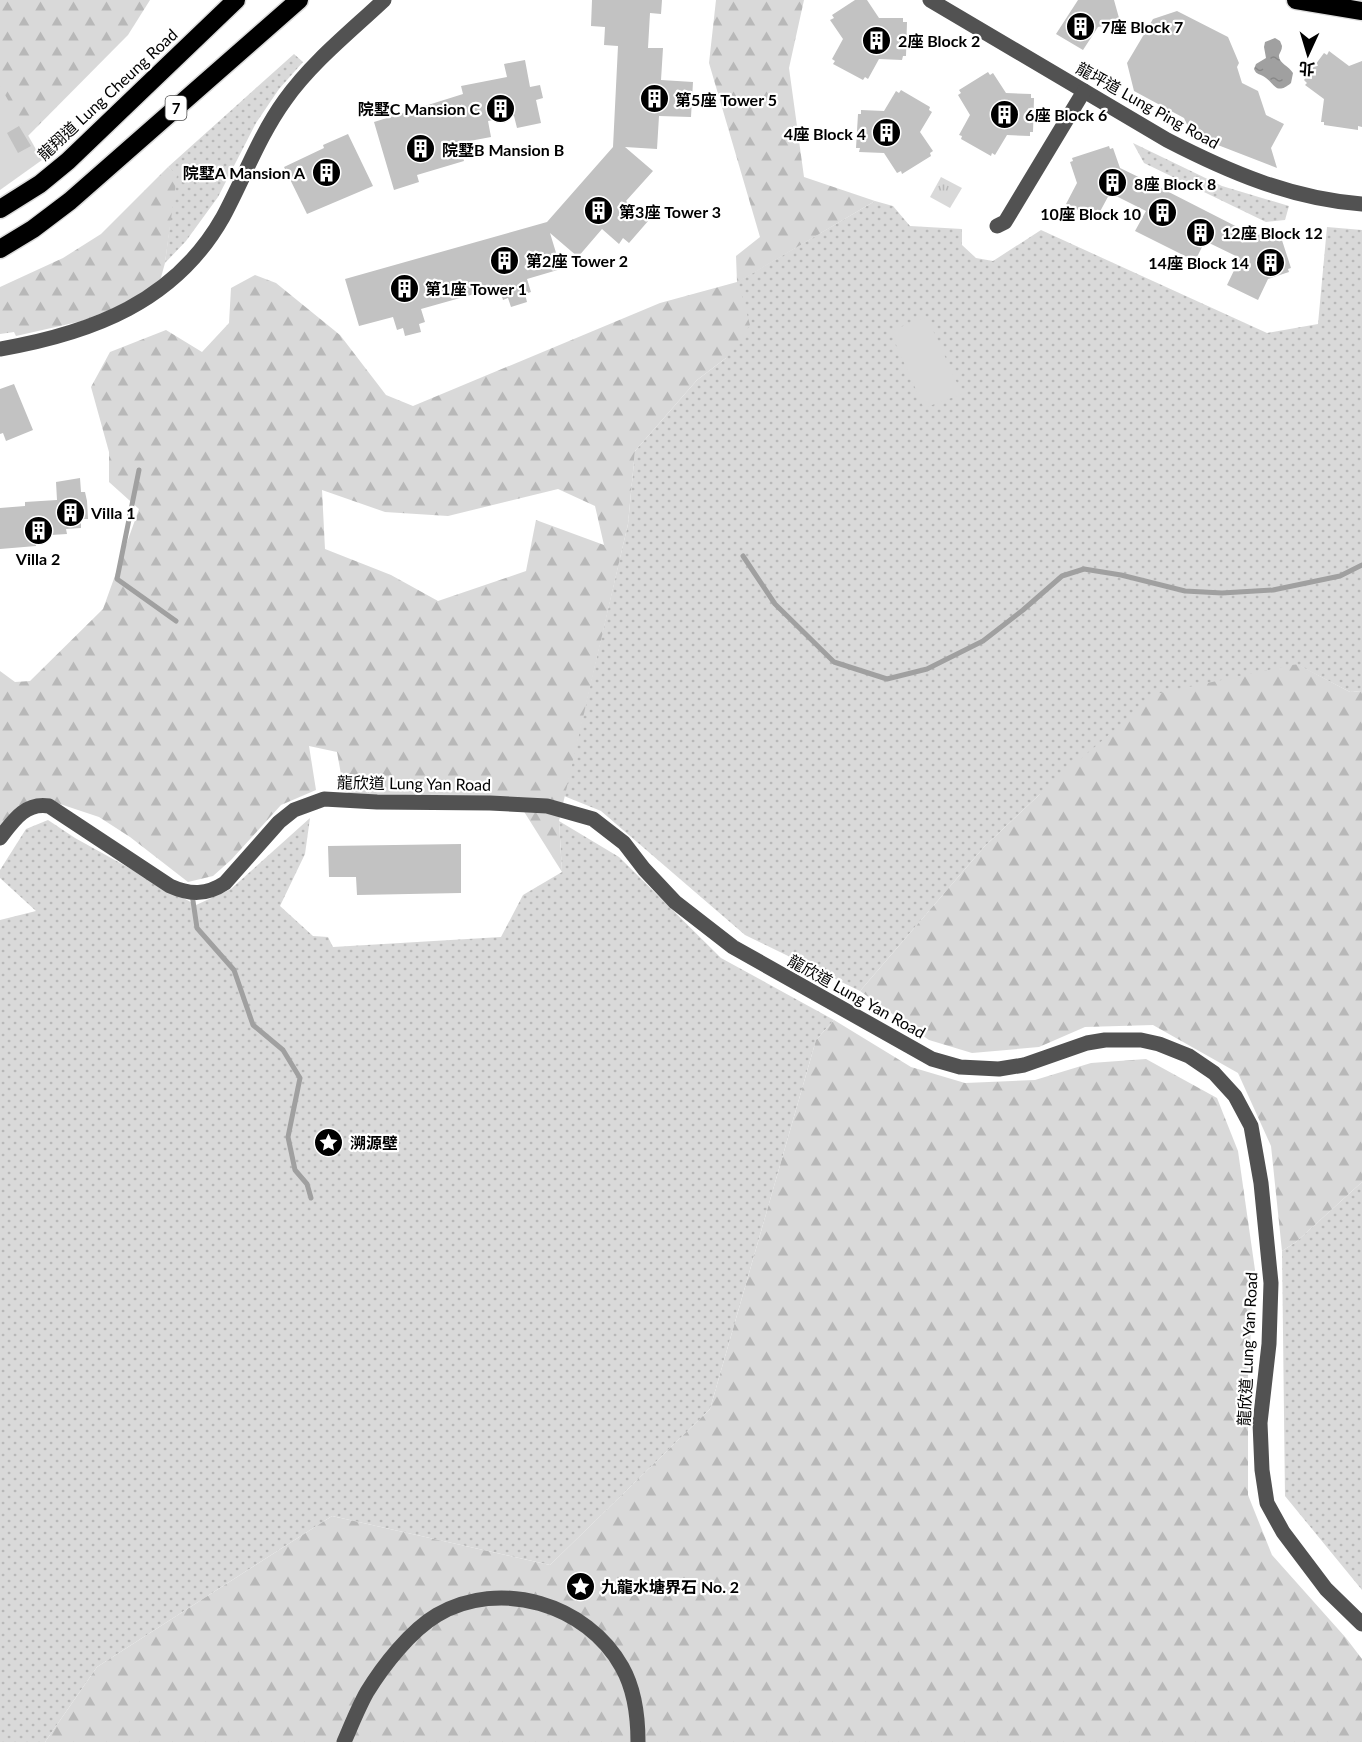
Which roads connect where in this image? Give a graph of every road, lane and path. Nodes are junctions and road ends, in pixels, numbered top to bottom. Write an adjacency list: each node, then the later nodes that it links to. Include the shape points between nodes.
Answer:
1 (236, 0): 9 (highway, 龍翔道 Lung Cheung Road / 7, via 68,161)
2 (299, 0): 11 (highway, 7, via 70,201)
3 (384, 0): 12 (street, via 284,100 222,218 181,272 133,307 82,329)
4 (930, 0): 7 (street, 龍坪道 Lung Ping Road)
5 (1296, 0): 6 (highway)
6 (1362, 11)
7 (1084, 91): 8 (street, 龍坪道 Lung Ping Road, via 1167,140 1238,174 1290,192); 10 (street, via 1005,222)
8 (1362, 204)
9 (0, 209)
10 (997, 226)
11 (0, 249)
12 (0, 349)
13 (0, 838): 14 (street, 龍欣道 Lung Yan Road, via 26,809 49,806 170,886 202,893 225,883 279,822 312,802 324,799 548,806 593,819 624,843 675,902 733,947 946,1064 999,1069 1087,1043 1123,1039 1176,1049 1202,1064 1235,1096 1251,1126 1261,1184 1271,1283 1260,1423 1267,1503 1283,1532 1326,1589)
14 (1362, 1624)
15 (344, 1742): 16 (street, via 367,1693 422,1625 454,1607 503,1598 561,1611 602,1640 630,1684 638,1718)
16 (638, 1742)

